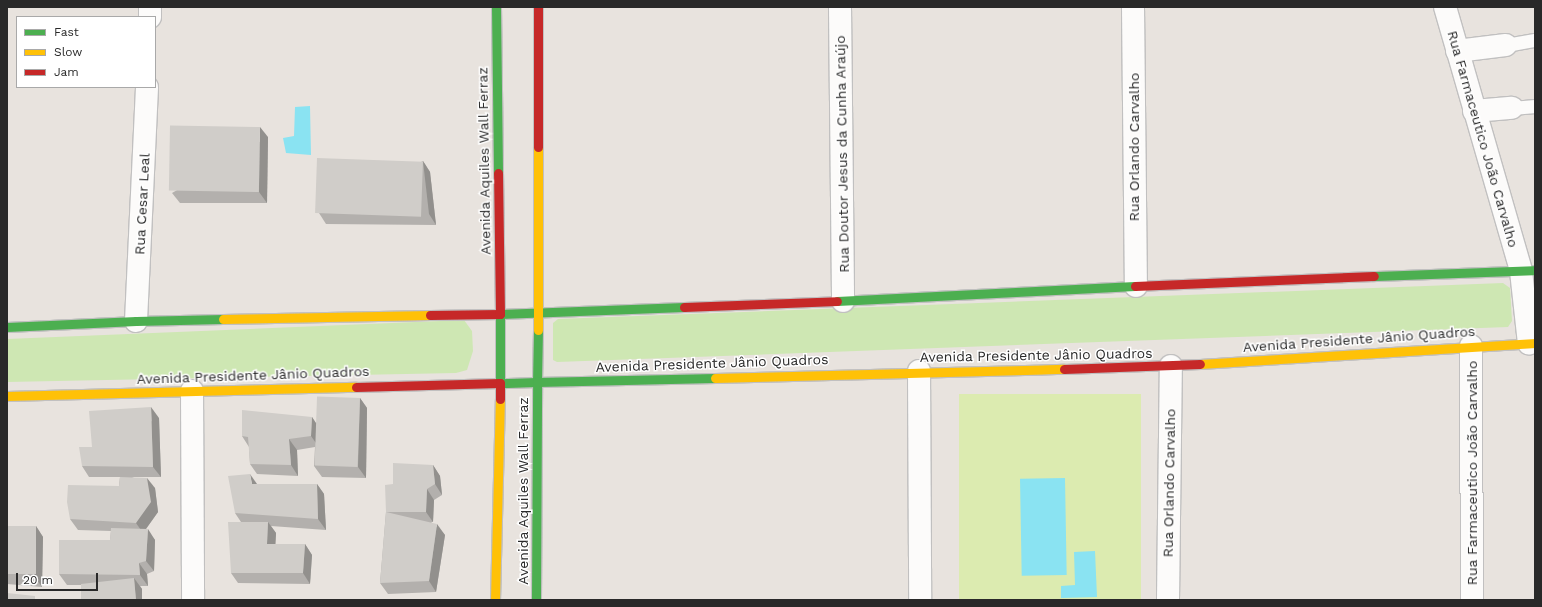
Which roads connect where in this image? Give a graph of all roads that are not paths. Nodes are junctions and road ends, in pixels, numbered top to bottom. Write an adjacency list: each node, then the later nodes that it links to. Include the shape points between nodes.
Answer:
1 (496, 7): 17 (street, Avenida Aquiles Wall Ferraz)
2 (538, 7): 16 (street)
3 (840, 7): 15 (street, Rua Doutor Jesus da Cunha Araújo)
4 (1133, 7): 14 (street, Rua Orlando Carvalho)
5 (1445, 7): 8 (street, Rua Farmaceutico João Carvalho)
6 (1535, 40): 7 (lane)
7 (1506, 44): 8 (street)
8 (1457, 51): 12 (street, Rua Farmaceutico João Carvalho)
9 (147, 88): 18 (street, Rua Cesar Leal)
10 (1535, 106): 11 (lane)
11 (1512, 108): 12 (street)
12 (1474, 110): 13 (street, Rua Farmaceutico João Carvalho)
13 (1528, 271): 14 (street); 20 (street, Rua Farmaceutico João Carvalho)
14 (1136, 286): 15 (street)
15 (843, 300): 16 (street)
16 (538, 312): 17 (street); 24 (street, Avenida Aquiles Wall Ferraz)
17 (500, 314): 18 (street); 25 (street, Avenida Aquiles Wall Ferraz)
18 (136, 321): 19 (street)
19 (7, 327)
20 (1532, 344): 21 (street, Avenida Presidente Jânio Quadros)
21 (1471, 346): 22 (street, Avenida Presidente Jânio Quadros); 33 (street, Rua Farmaceutico João Carvalho)
22 (1171, 366): 23 (street, Avenida Presidente Jânio Quadros); 32 (street, Rua Orlando Carvalho)
23 (919, 371): 24 (street, Avenida Presidente Jânio Quadros); 31 (street)
24 (537, 382): 25 (street, Avenida Presidente Jânio Quadros); 30 (street, Avenida Aquiles Wall Ferraz)
25 (500, 383): 26 (street, Avenida Presidente Jânio Quadros); 29 (street, Avenida Aquiles Wall Ferraz)
26 (192, 391): 27 (street, Avenida Presidente Jânio Quadros); 28 (street)
27 (7, 396)
28 (192, 600)
29 (495, 600)
30 (536, 600)
31 (920, 600)
32 (1168, 600)
33 (1472, 600)

